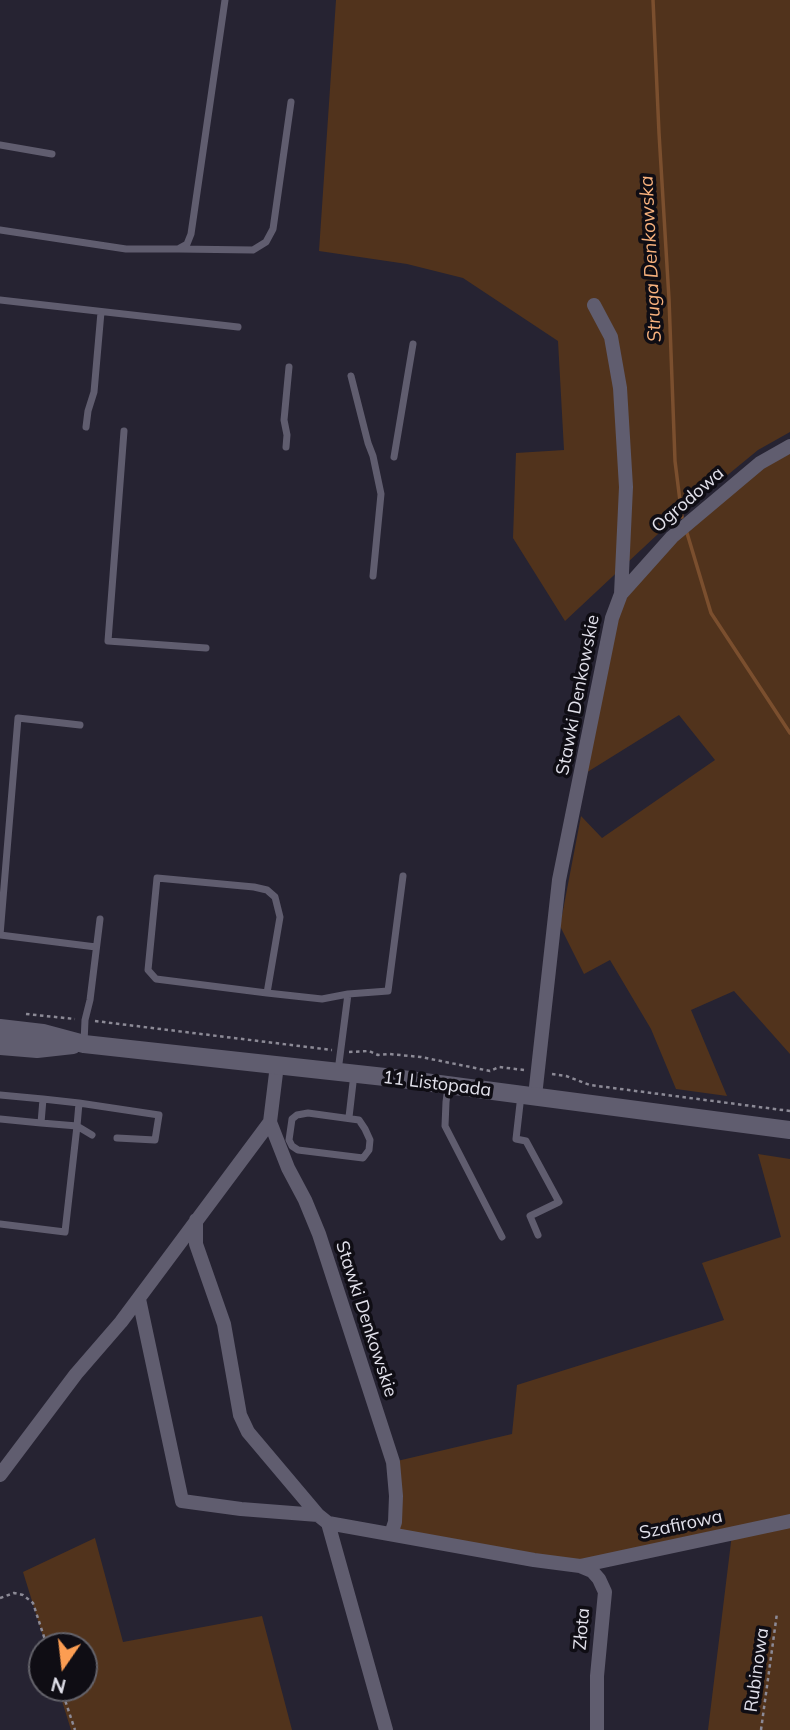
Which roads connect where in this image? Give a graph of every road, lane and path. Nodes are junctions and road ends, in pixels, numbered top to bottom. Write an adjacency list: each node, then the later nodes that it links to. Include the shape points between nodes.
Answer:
1 (225, 0): 6 (lane, via 191,234 187,244)
2 (291, 102): 6 (lane, via 273,229 266,242 253,250)
3 (0, 145): 4 (lane)
4 (52, 154)
5 (0, 230): 6 (lane, via 126,248)
6 (178, 249)
7 (0, 300): 9 (lane)
8 (594, 305): 20 (street, Stawki Denkowskie, via 611,337 620,388 626,487)
9 (101, 312): 10 (lane); 14 (lane, via 94,393)
10 (238, 327)
11 (413, 344): 18 (lane)
12 (289, 367): 17 (lane)
13 (351, 376): 19 (lane, via 381,494)
14 (86, 427)
15 (124, 431): 21 (lane, via 108,641)
16 (790, 446): 20 (street, Ogrodowa, via 760,463 672,537)
17 (286, 447)
18 (394, 457)
19 (373, 576)
20 (621, 594): 35 (street, Stawki Denkowskie, via 611,618 559,880)
21 (206, 648)
22 (80, 725): 25 (lane, via 18,718 0,935)
23 (403, 876): 27 (lane, via 388,991)
24 (100, 919): 25 (lane)
25 (96, 947): 29 (lane)
26 (267, 993): 26 (lane, via 163,981 151,974 157,878 254,887 275,897 281,917); 27 (lane, via 322,999)
27 (348, 994): 33 (lane)
28 (24, 1014): 29 (path)
29 (85, 1020): 31 (lane); 33 (path)
30 (0, 1028): 31 (street, 11 Listopada)
31 (84, 1044): 32 (street, 11 Listopada, via 37,1049); 34 (street, 11 Listopada)
32 (0, 1046)
33 (340, 1051): 35 (path, via 421,1057 490,1071 499,1067); 36 (lane)
34 (278, 1065): 36 (street, 11 Listopada); 45 (street, Stawki Denkowskie)
35 (537, 1072): 39 (street, Stawki Denkowskie); 42 (path, via 590,1085)
36 (346, 1073): 37 (street, 11 Listopada); 43 (lane)
37 (449, 1085): 39 (street, 11 Listopada); 54 (lane, via 445,1126)
38 (0, 1095): 40 (lane)
39 (528, 1096): 48 (street, 11 Listopada); 53 (lane, via 516,1139 526,1141 559,1202 530,1216)
40 (43, 1099): 41 (lane); 46 (lane)
41 (79, 1103): 47 (lane); 50 (lane, via 159,1115 155,1140)
42 (790, 1111)
43 (349, 1117): 43 (lane, via 297,1115 292,1119 289,1140 298,1150 363,1158 370,1140 359,1119)
44 (0, 1119): 46 (lane)
45 (270, 1122): 51 (street, Stawki Denkowskie); 59 (street, Stawki Denkowskie, via 318,1234 393,1462 396,1496)
46 (41, 1123): 47 (lane)
47 (77, 1126): 49 (lane); 52 (lane, via 65,1232)
48 (790, 1130)
49 (93, 1135)
50 (117, 1138)
51 (196, 1220): 55 (street, Stawki Denkowskie); 57 (street, via 196,1244 224,1324 240,1415 248,1432)
52 (0, 1224)
53 (538, 1235)
54 (502, 1237)
55 (139, 1299): 56 (street, Stawki Denkowskie); 57 (street, via 182,1502)
56 (0, 1475)
57 (323, 1519): 59 (street); 66 (street)
58 (790, 1521): 60 (street, Szafirowa)
59 (391, 1534): 60 (street)
60 (580, 1566): 67 (street, Złota, via 599,1579 605,1592)
61 (0, 1598): 63 (path, via 14,1593 33,1603)
62 (777, 1613): 68 (path, Rubinowa)
63 (42, 1632)
64 (66, 1702): 65 (path)
65 (75, 1730)
66 (386, 1730)
67 (597, 1730)
68 (761, 1730)

